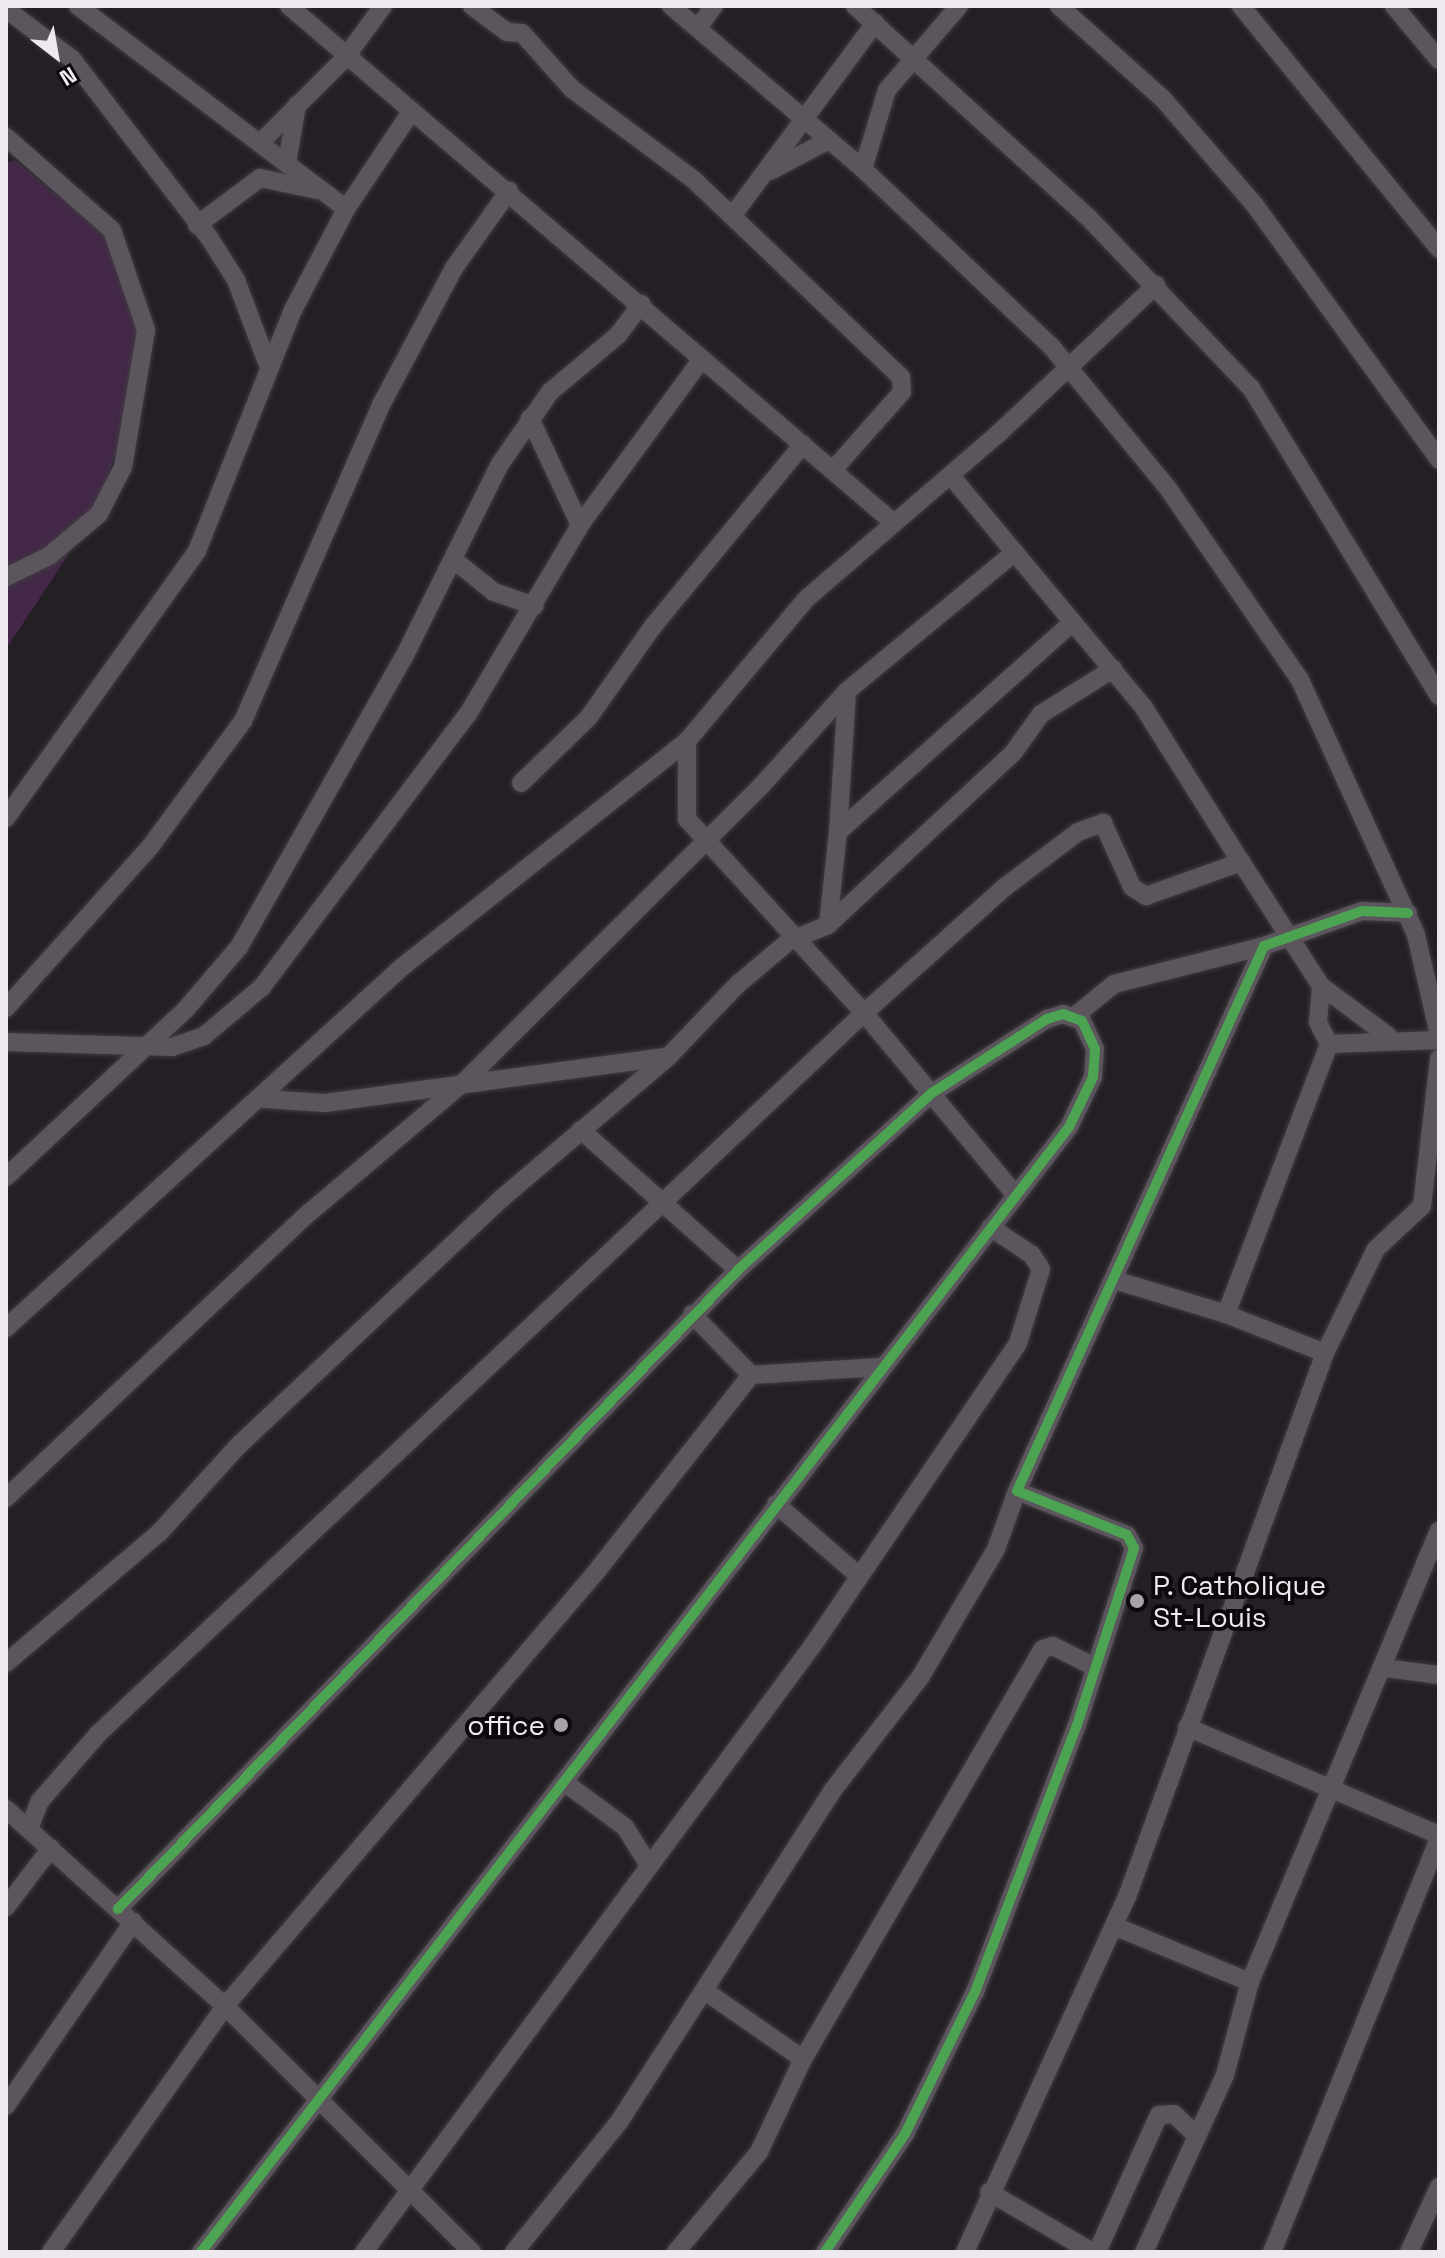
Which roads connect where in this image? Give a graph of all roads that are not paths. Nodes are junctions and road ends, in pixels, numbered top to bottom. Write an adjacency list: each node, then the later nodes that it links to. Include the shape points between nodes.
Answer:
1 (78, 6): 23 (street)
2 (289, 6): 16 (street)
3 (383, 6): 16 (street)
4 (472, 6): 30 (street, via 507,32 522,33 572,89 648,141)
5 (671, 6): 14 (street)
6 (714, 6): 14 (street)
7 (855, 6): 13 (street)
8 (959, 6): 15 (street)
9 (1059, 6): 40 (street, via 1163,99 1254,204)
10 (1241, 6): 32 (street)
11 (1394, 6): 17 (street)
12 (9, 13): 31 (street, via 88,77)
13 (875, 23): 15 (street); 20 (street)
14 (700, 25): 20 (street)
15 (915, 53): 25 (street, via 882,101); 33 (street)
16 (345, 58): 18 (street); 19 (street)
17 (1439, 60)
18 (297, 105): 23 (street); 24 (street)
19 (409, 115): 28 (street); 29 (street)
20 (804, 121): 22 (street); 26 (street)
21 (6, 137): 47 (street, via 112,230 146,330 123,467 99,514 49,556)
22 (827, 141): 25 (street); 26 (street)
23 (261, 142): 24 (street)
24 (287, 163): 27 (street)
25 (863, 169): 37 (street)
26 (764, 174): 30 (street)
27 (320, 190): 29 (street); 31 (street, via 260,178)
28 (509, 191): 34 (street); 65 (street, via 454,268 382,403 243,721 141,858)
29 (346, 209): 36 (street)
30 (733, 215): 41 (street, via 901,377 902,392)
31 (197, 225): 36 (street, via 236,280)
32 (1439, 249)
33 (1156, 285): 37 (street); 52 (street, via 1263,405)
34 (641, 304): 35 (street); 38 (street)
35 (702, 359): 39 (street); 44 (street)
36 (268, 365): 55 (street, via 197,551)
37 (1070, 367): 42 (street); 59 (street, via 1167,487 1300,680)
38 (530, 418): 44 (street); 46 (street)
39 (803, 444): 41 (street); 54 (street, via 654,625 589,717)
40 (1439, 460)
41 (833, 470): 43 (street)
42 (951, 476): 43 (street); 45 (street)
43 (894, 523): 53 (street, via 806,599)
44 (580, 525): 48 (street)
45 (1015, 552): 49 (street); 51 (street)
46 (454, 560): 48 (street, via 494,592); 72 (street, via 244,940)
47 (6, 577)
48 (535, 606): 72 (street, via 468,714 262,987 204,1036)
49 (1073, 622): 50 (street); 56 (street)
50 (1113, 669): 58 (street); 60 (street, via 1041,714 1013,753)
51 (847, 691): 56 (street); 57 (street)
52 (1439, 696)
53 (687, 741): 57 (street, via 683,805); 77 (street, via 402,967)
54 (521, 783)
55 (6, 818)
56 (838, 832): 60 (street)
57 (704, 841): 62 (street); 75 (street)
58 (1241, 862): 61 (street); 66 (street, via 1146,896 1132,887 1098,821 1021,873)
59 (1408, 913): 61 (street, via 1362,911); 69 (street)
60 (828, 925): 62 (street)
61 (1283, 934): 63 (street); 64 (street)
62 (797, 937): 66 (street); 73 (street, via 738,984)
63 (1264, 946): 67 (street, via 1114,984); 84 (street)
64 (1321, 986): 68 (street); 71 (street, via 1318,1022)
65 (6, 1008)
66 (864, 1013): 76 (street); 81 (street)
67 (1075, 1016): 76 (street, via 1047,1019); 80 (street, via 1091,1036 1093,1077 1069,1127)
68 (1388, 1036): 69 (street); 71 (street)
69 (1439, 1037)
70 (6, 1042): 72 (street)
71 (1329, 1044): 86 (street)
72 (146, 1048): 79 (street)
73 (668, 1057): 75 (street, via 567,1076); 78 (street)
74 (1439, 1058): 88 (street, via 1422,1206 1376,1249)
75 (464, 1082): 77 (street, via 325,1103); 92 (street, via 303,1218)
76 (932, 1093): 80 (street); 83 (street)
77 (264, 1099): 87 (street)
78 (581, 1130): 81 (street); 96 (street, via 239,1445 160,1532)
79 (6, 1177)
80 (1014, 1193): 82 (street)
81 (669, 1203): 83 (street); 104 (street, via 98,1734 40,1801)
82 (990, 1227): 89 (street); 95 (street, via 1038,1263 1028,1320)
83 (738, 1270): 85 (street)
84 (1118, 1281): 86 (street); 91 (street)
85 (692, 1314): 90 (street); 109 (street)
86 (1226, 1314): 88 (street)
87 (6, 1328)
88 (1325, 1353): 100 (street)
89 (879, 1367): 90 (street); 93 (street)
90 (751, 1375): 114 (street, via 596,1572)
91 (1017, 1491): 97 (street, via 1134,1542); 113 (street, via 996,1549 921,1676 833,1790)
92 (6, 1498)
93 (776, 1504): 95 (street); 101 (street)
94 (1439, 1531): 98 (street)
95 (858, 1575): 107 (street)
96 (6, 1663)
97 (1093, 1666): 115 (street, via 1053,1646 1043,1649); 128 (street, via 975,1992 934,2083)
98 (1385, 1668): 99 (street); 102 (street)
99 (1439, 1675)
100 (1187, 1727): 102 (street); 111 (street)
101 (568, 1785): 107 (street, via 625,1827); 116 (street)
102 (1331, 1789): 105 (street); 112 (street)
103 (6, 1809): 104 (street)
104 (29, 1829): 106 (street)
105 (1439, 1837): 132 (street)
106 (51, 1848): 108 (street); 109 (street)
107 (646, 1861): 120 (street)
108 (6, 1907)
109 (118, 1909): 110 (street)
110 (133, 1922): 114 (street); 117 (street)
111 (1114, 1926): 112 (street); 121 (street)
112 (1250, 1982): 118 (street, via 1225,2075)
113 (705, 1991): 115 (street); 126 (street, via 619,2122)
114 (225, 2006): 116 (street); 122 (street)
115 (803, 2059): 127 (street, via 759,2152)
116 (315, 2102): 120 (street); 123 (street)
117 (6, 2106)
118 (1194, 2133): 130 (street, via 1174,2114 1159,2115); 131 (street)
119 (1439, 2187): 133 (street)
120 (405, 2191): 124 (street); 125 (street)
121 (989, 2192): 129 (street); 130 (street)
122 (51, 2252)
123 (201, 2252)
124 (364, 2252)
125 (472, 2252)
126 (514, 2252)
127 (676, 2252)
128 (825, 2252)
129 (965, 2252)
130 (1095, 2252)
131 (1144, 2252)
132 (1272, 2252)
133 (1409, 2252)

